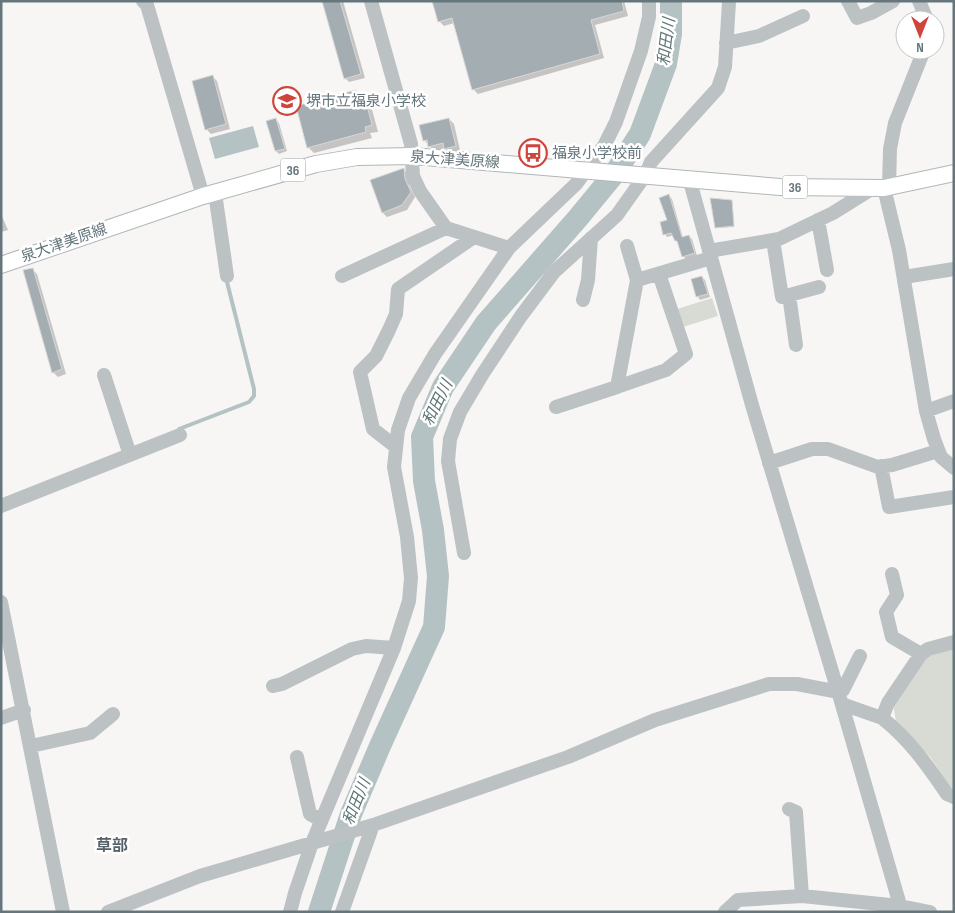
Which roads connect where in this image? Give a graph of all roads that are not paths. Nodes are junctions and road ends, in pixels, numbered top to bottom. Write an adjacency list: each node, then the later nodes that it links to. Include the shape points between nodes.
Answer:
1 (143, 1): 16 (street)
2 (371, 1): 10 (street)
3 (649, 1): 11 (street, via 649,17 641,51 616,122)
4 (848, 1): 5 (street, via 857,18)
5 (892, 1)
6 (729, 2): 8 (street)
7 (803, 16): 8 (street, via 758,36)
8 (726, 43): 13 (street, via 725,67 718,88)
9 (920, 60): 15 (street, via 895,123)
10 (412, 156): 11 (main road, 泉大津美原線 / 36); 16 (main road, 泉大津美原線 / 36, via 357,157 316,164); 18 (street, via 413,176 420,191)
11 (592, 171): 13 (main road, 泉大津美原線 / 36); 23 (street)
12 (954, 173): 15 (main road, 泉大津美原線 / 36)
13 (641, 174): 14 (main road, 泉大津美原線 / 36); 20 (street, via 617,215)
14 (689, 178): 15 (main road, 泉大津美原線 / 36, via 780,187); 24 (street)
15 (882, 187): 17 (street); 31 (street)
16 (209, 195): 25 (main road, 泉大津美原線 / 36); 29 (street)
17 (818, 220): 21 (street); 26 (street)
18 (446, 228): 19 (street); 30 (street)
19 (474, 237): 23 (street); 43 (street, via 398,289 396,314 389,330 376,356 360,372 373,429)
20 (591, 238): 35 (street); 51 (street, via 554,272 521,316 460,412 450,439 448,461)
21 (773, 240): 24 (street); 34 (street, via 782,297)
22 (627, 246): 32 (street)
23 (509, 248): 43 (street, via 413,391 398,430)
24 (710, 254): 28 (street); 46 (street)
25 (1, 264)
26 (827, 270)
27 (954, 270): 31 (street)
28 (659, 274): 32 (street); 38 (street, via 686,354 666,370)
29 (227, 276)
30 (342, 276)
31 (904, 277): 41 (street)
32 (637, 280): 38 (street)
33 (819, 287): 34 (street)
34 (789, 295): 36 (street)
35 (584, 300)
36 (796, 345)
37 (104, 375): 45 (street)
38 (617, 387): 40 (street)
39 (954, 401): 41 (street)
40 (556, 407)
41 (926, 411): 44 (street)
42 (180, 434): 45 (street)
43 (396, 447): 55 (street, via 394,467 411,578 409,601)
44 (938, 451): 47 (street); 48 (street)
45 (130, 455): 50 (street)
46 (770, 463): 47 (street, via 812,449 828,449); 59 (street)
47 (881, 466): 49 (street, via 889,507)
48 (954, 468)
49 (954, 497)
50 (1, 506)
51 (464, 553)
52 (892, 574): 56 (street, via 897,595 886,612 892,637)
53 (1, 602): 60 (street)
54 (954, 642): 56 (street)
55 (394, 648): 58 (street, via 352,648); 68 (street)
56 (921, 654): 63 (street, via 888,703)
57 (860, 656): 59 (street)
58 (273, 686)
59 (840, 698): 63 (street); 69 (street, via 797,684 770,684 655,720 568,757); 72 (street)
60 (24, 710): 62 (street); 64 (street)
61 (113, 714): 64 (street, via 90,733)
62 (1, 718)
63 (882, 718): 66 (street, via 921,756 947,794)
64 (31, 746): 73 (street)
65 (297, 757): 68 (street, via 310,814)
66 (954, 797)
67 (789, 809): 71 (street, via 796,812)
68 (321, 820): 70 (street)
69 (370, 826): 70 (street); 76 (street)
70 (312, 842): 74 (street, via 200,876); 75 (street)
71 (802, 896): 72 (street); 77 (street, via 738,900)
72 (901, 909): 78 (street)
73 (63, 912)
74 (108, 912)
75 (290, 912)
76 (342, 912)
77 (725, 912)
78 (930, 912)

